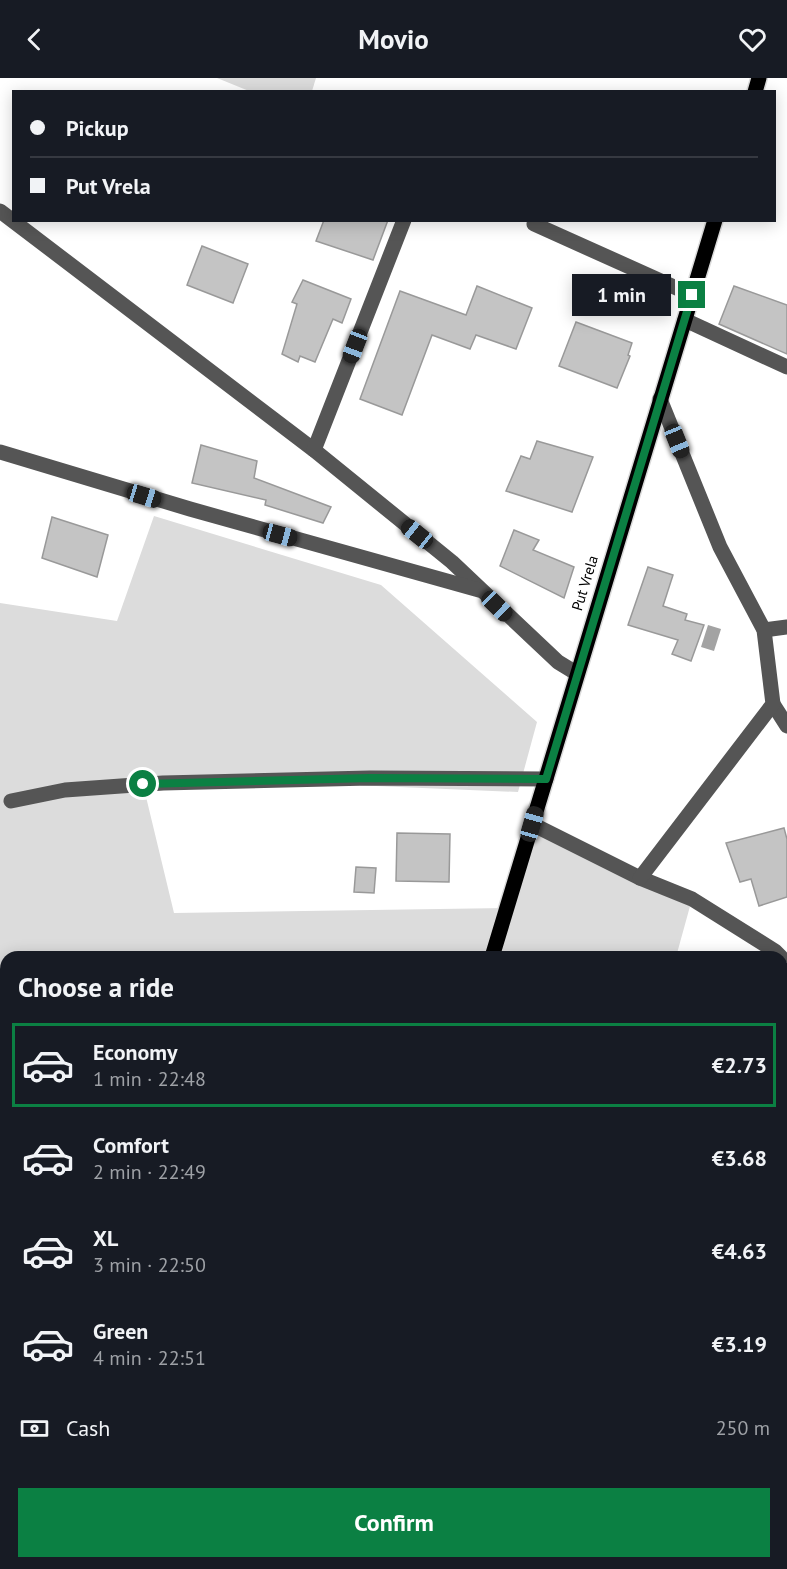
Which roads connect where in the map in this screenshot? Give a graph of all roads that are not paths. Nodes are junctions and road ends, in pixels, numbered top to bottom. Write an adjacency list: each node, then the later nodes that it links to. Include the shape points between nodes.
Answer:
1 (0, 211): 2 (street)
2 (12, 220)
3 (14, 222): 11 (street)
4 (403, 222): 11 (street)
5 (714, 222): 7 (main road, Put Vrela)
6 (534, 224): 7 (street)
7 (692, 295): 8 (main road, Put Vrela)
8 (685, 320): 9 (street); 10 (main road, Put Vrela)
9 (787, 367)
10 (660, 399): 15 (street, via 720,547); 16 (main road, Put Vrela)
11 (314, 450): 13 (street)
12 (0, 452): 13 (street)
13 (482, 591): 16 (street, via 558,662)
14 (787, 627): 15 (street)
15 (764, 630): 17 (street)
16 (576, 673): 19 (main road, Put Vrela)
17 (773, 704): 18 (street); 22 (street)
18 (787, 726)
19 (546, 779): 20 (street, via 162,783 65,790); 21 (main road, Put Vrela)
20 (11, 801)
21 (532, 824): 22 (street); 23 (main road, Put Vrela)
22 (640, 878): 24 (street, via 692,899)
23 (494, 951)
24 (775, 951)

